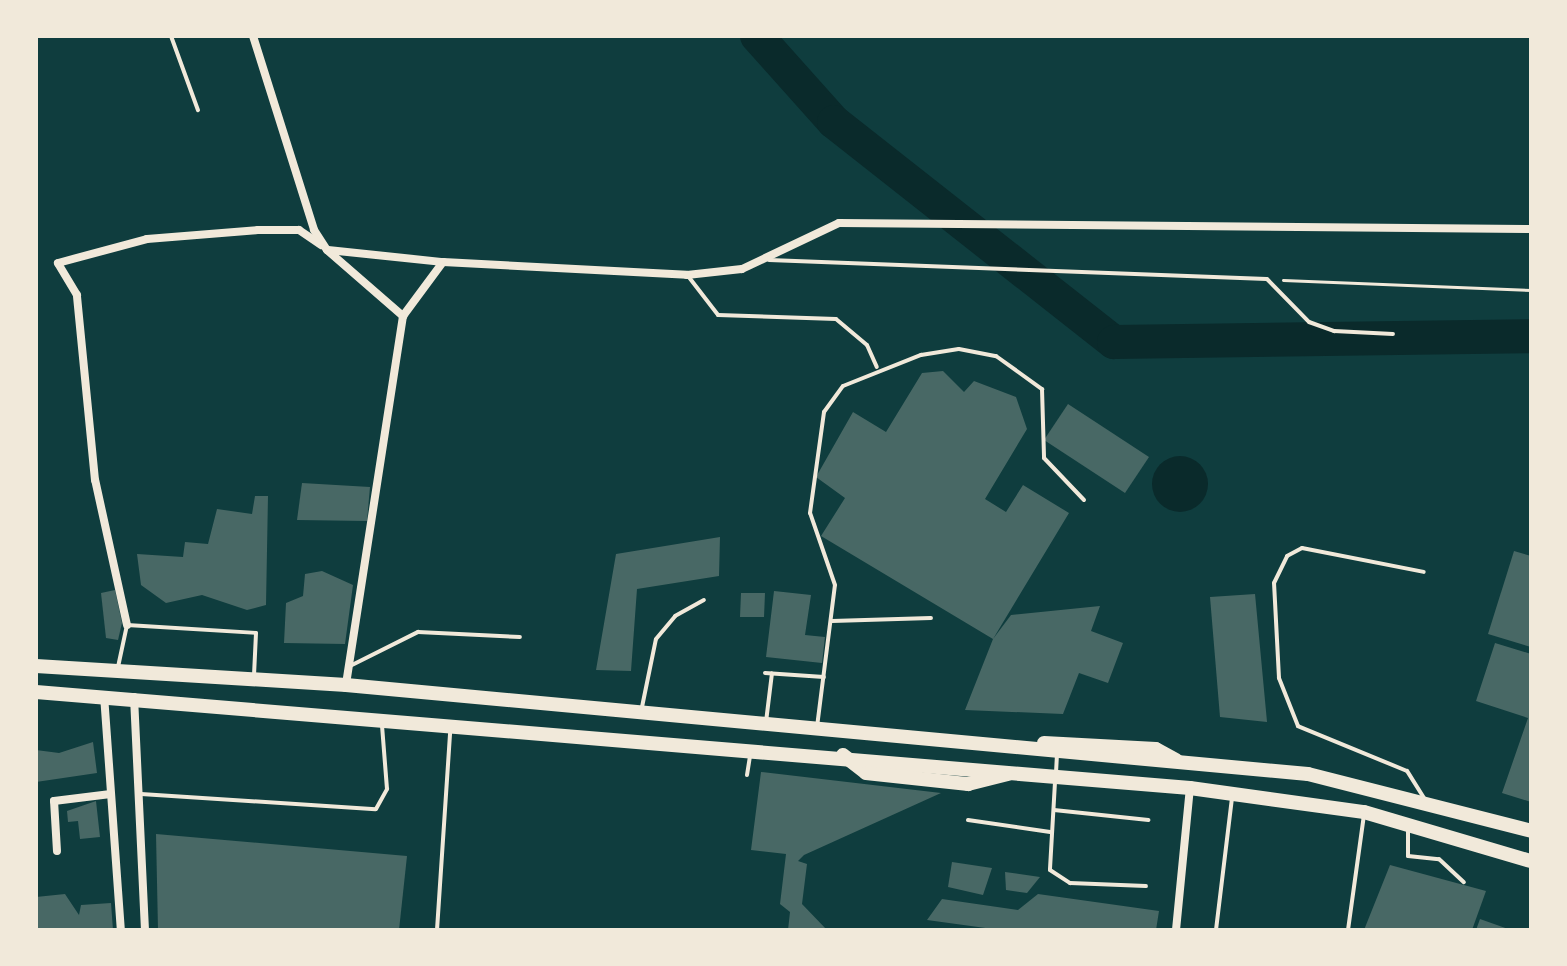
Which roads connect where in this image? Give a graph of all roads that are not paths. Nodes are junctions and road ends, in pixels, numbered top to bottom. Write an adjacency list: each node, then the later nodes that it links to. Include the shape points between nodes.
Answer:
1 (171, 36): 3 (lane)
2 (253, 36): 5 (street)
3 (198, 110)
4 (1531, 229): 6 (street, via 839,223 799,236)
5 (326, 249): 7 (street); 9 (street); 17 (street, via 299,230 147,239 58,263 77,295 95,480)
6 (763, 260): 8 (street); 10 (lane, via 834,257 1267,279 1309,322 1334,331)
7 (443, 262): 8 (street); 9 (street)
8 (687, 275): 11 (lane, via 718,315 836,319 867,345)
9 (403, 316): 19 (street)
10 (1393, 334)
11 (877, 367): 12 (lane, via 959,349 996,356 1031,375 1046,404 1044,458); 16 (lane, via 843,386 824,412 810,513 833,571)
12 (1084, 500)
13 (1424, 572): 44 (lane, via 1302,548 1287,556 1274,583 1279,678 1298,726 1407,771)
14 (704, 600): 28 (lane, via 675,616 656,639)
15 (931, 618): 16 (lane)
16 (832, 621): 22 (lane)
17 (127, 625): 21 (lane); 23 (lane, via 256,633)
18 (520, 637): 19 (lane, via 418,632)
19 (350, 665): 24 (street)
20 (36, 666): 21 (main road)
21 (117, 669): 23 (main road)
22 (824, 677): 30 (lane, via 769,673); 32 (lane)
23 (254, 679): 24 (main road)
24 (346, 685): 28 (main road)
25 (36, 692): 26 (main road)
26 (104, 694): 27 (main road); 42 (street)
27 (134, 697): 29 (main road); 41 (street)
28 (641, 712): 30 (main road)
29 (381, 720): 31 (main road); 41 (lane, via 387,789 376,809)
30 (766, 723): 32 (main road)
31 (451, 725): 34 (main road); 58 (lane)
32 (817, 728): 33 (main road)
33 (1016, 746): 35 (main road); 36 (main road, via 1078,740 1156,749); 37 (main road)
34 (751, 749): 37 (main road, via 843,755 866,773 950,782); 38 (lane)
35 (1057, 751): 36 (main road); 39 (lane)
36 (1181, 763): 44 (main road, via 1308,774)
37 (1012, 772): 39 (main road)
38 (747, 775)
39 (1056, 776): 40 (main road); 45 (lane)
40 (1190, 788): 43 (main road); 59 (street)
41 (138, 793): 57 (street)
42 (111, 794): 52 (street, via 54,801); 56 (street)
43 (1233, 794): 46 (main road); 60 (lane)
44 (1424, 798): 50 (main road)
45 (1054, 810): 48 (lane); 51 (lane)
46 (1364, 812): 49 (main road); 61 (lane)
47 (968, 820): 51 (lane)
48 (1148, 820)
49 (1408, 823): 53 (main road); 54 (lane, via 1408,856 1439,859)
50 (1531, 831)
51 (1050, 832): 55 (lane, via 1047,856 1059,878)
52 (57, 851)
53 (1531, 861)
54 (1464, 882)
55 (1146, 886)
56 (121, 930)
57 (145, 930)
58 (437, 930)
59 (1176, 930)
60 (1216, 930)
61 (1348, 930)

